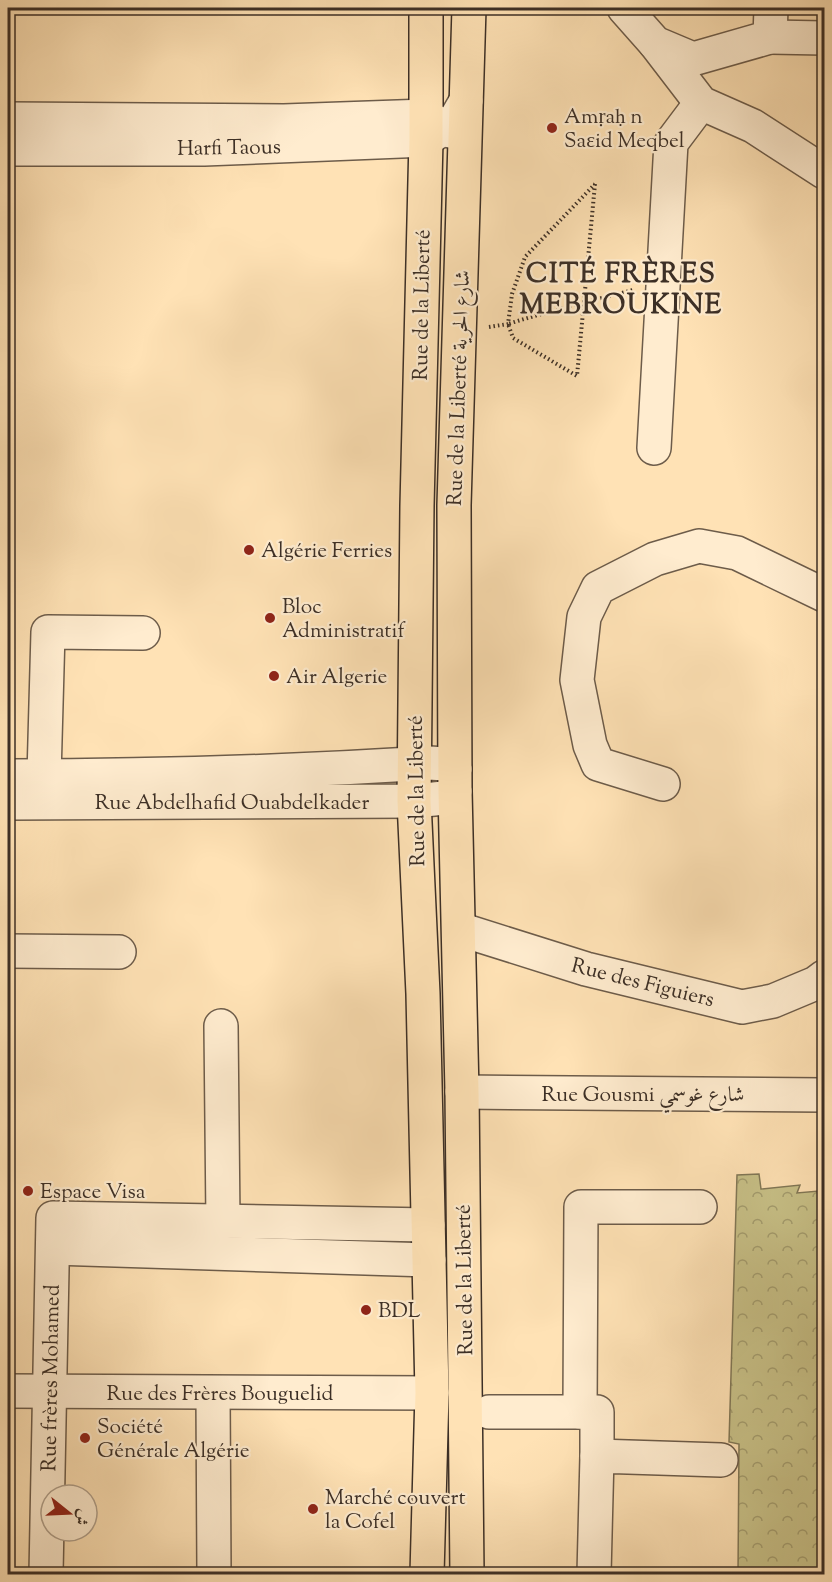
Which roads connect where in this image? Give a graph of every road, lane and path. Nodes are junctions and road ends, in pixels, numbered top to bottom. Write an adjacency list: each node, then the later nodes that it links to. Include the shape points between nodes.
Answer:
1 (426, 8): 9 (main road, Rue de la Liberté)
2 (469, 8): 9 (main road, Rue de la Liberté شارع الحرية, via 466,101)
3 (624, 8): 6 (street)
4 (771, 22): 5 (street); 6 (street, via 693,59)
5 (825, 38)
6 (655, 43): 7 (street)
7 (701, 103): 11 (street, via 753,126); 12 (street, via 671,143)
8 (8, 120): 9 (street, Harfi Taous, via 284,121)
9 (441, 133): 10 (street, Harfi Taous, via 204,149); 18 (main road, Rue de la Liberté); 21 (main road, Rue de la Liberté شارع الحرية, via 454,505)
10 (8, 149)
11 (825, 172)
12 (663, 283): 13 (path); 15 (street)
13 (583, 303): 14 (path); 14 (path, via 577,376 513,338); 14 (path, via 595,184 525,257 512,294)
14 (508, 324)
15 (654, 448)
16 (825, 595): 22 (street, via 737,553 699,546 655,559 598,588 584,617 577,680 590,745 598,764)
17 (143, 633): 20 (street, via 48,632)
18 (414, 764): 20 (street, Rue Abdelhafid Ouabdelkader, via 325,771); 21 (street, Rue Abdelhafid Ouabdelkader, via 446,764); 23 (main road, Rue de la Liberté)
19 (8, 776): 20 (street, Rue Abdelhafid Ouabdelkader)
20 (44, 776)
21 (455, 780): 23 (street, Rue Abdelhafid Ouabdelkader, via 444,798); 25 (main road, Rue de la Liberté)
22 (663, 784)
23 (414, 801): 24 (street, Rue Abdelhafid Ouabdelkader); 34 (main road, Rue de la Liberté)
24 (8, 803)
25 (459, 929): 28 (street, Rue des Figuiers, via 586,969 736,1006 773,1001); 30 (main road, Rue de la Liberté)
26 (8, 951): 27 (street)
27 (119, 952)
28 (825, 977)
29 (221, 1026): 33 (street)
30 (462, 1092): 31 (street, Rue Gousmi شارع غوسمي); 48 (main road, Rue de la Liberté)
31 (825, 1095)
32 (700, 1207): 42 (street, via 581,1207)
33 (223, 1222): 34 (street); 35 (street)
34 (428, 1225): 36 (main road, Rue de la Liberté)
35 (49, 1233): 36 (street, via 247,1262); 38 (street, Rue frères Mohamed)
36 (429, 1260): 39 (main road, Rue de la Liberté)
37 (8, 1391): 38 (street, Rue des Frères Bouguelid)
38 (50, 1392): 40 (street, Rue des Frères Bouguelid); 45 (street, Rue frères Mohamed)
39 (432, 1393): 40 (street, Rue des Frères Bouguelid, via 245,1380); 47 (main road, Rue de la Liberté)
40 (213, 1394): 46 (street)
41 (489, 1412): 42 (street)
42 (580, 1412): 43 (street, via 597,1412)
43 (597, 1456): 44 (street); 49 (street)
44 (721, 1460)
45 (46, 1575)
46 (214, 1575)
47 (427, 1575)
48 (466, 1575)
49 (594, 1575)

